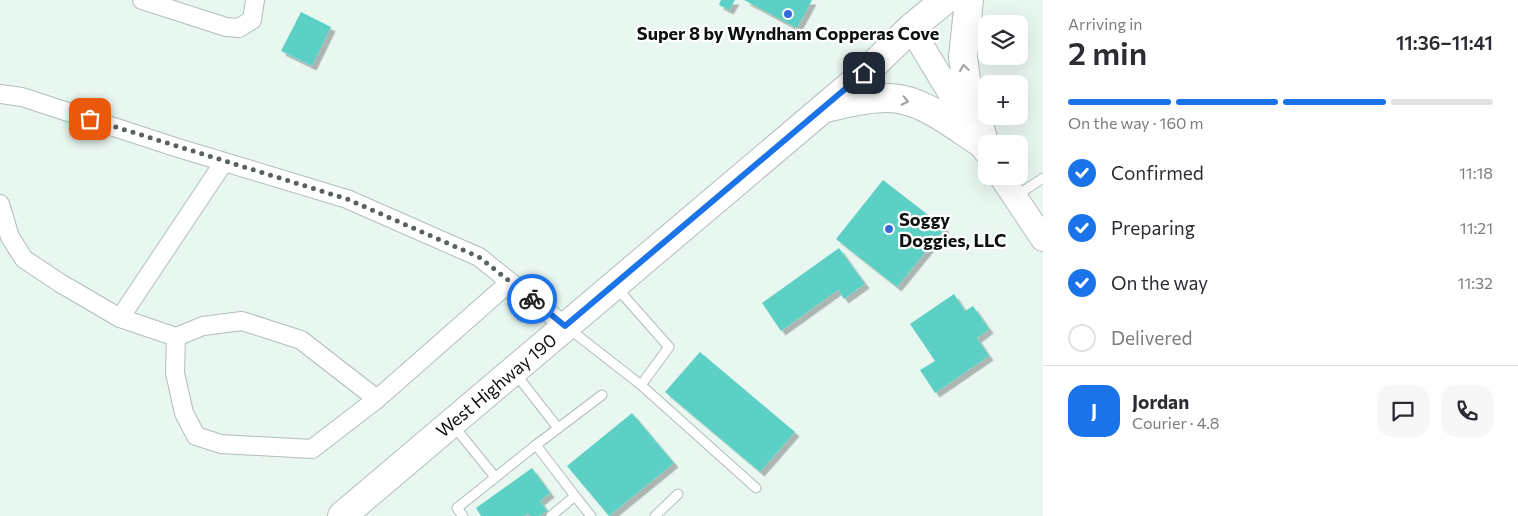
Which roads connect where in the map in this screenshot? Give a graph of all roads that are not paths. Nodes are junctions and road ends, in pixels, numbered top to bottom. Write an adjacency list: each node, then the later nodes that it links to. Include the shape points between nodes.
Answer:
1 (142, 0): 2 (street, via 226,28 239,28 252,20)
2 (255, 0)
3 (945, 0): 5 (main road, West Highway 190)
4 (968, 0): 8 (main road, one-way to 4, via 963,57)
5 (911, 28): 7 (main road, West Highway 190); 9 (main road)
6 (0, 94): 11 (street, via 22,97)
7 (823, 108): 10 (main road, one-way to 10, via 889,98 910,101 930,110); 18 (main road, West Highway 190)
8 (981, 135)
9 (978, 138)
10 (978, 144)
11 (224, 162): 17 (street, via 347,199 479,257); 19 (street)
12 (1043, 178): 14 (lane)
13 (1006, 185): 14 (main road)
14 (1014, 198): 16 (main road)
15 (0, 204): 19 (street, via 10,237 24,259)
16 (1043, 239)
17 (510, 282): 20 (street); 25 (street)
18 (614, 285): 20 (main road, West Highway 190); 23 (lane, via 669,346)
19 (120, 318): 21 (street)
20 (565, 326): 22 (main road, West Highway 190); 23 (lane)
21 (176, 337): 25 (street, via 203,326 242,321 301,340); 25 (street, via 175,372 184,413 196,436 221,444 312,449)
22 (513, 371): 26 (main road, West Highway 190); 27 (lane)
23 (641, 385): 30 (lane)
24 (602, 395): 27 (lane)
25 (377, 398)
26 (452, 423): 29 (lane); 33 (main road, West Highway 190)
27 (558, 428): 28 (lane)
28 (536, 445): 29 (lane); 32 (lane)
29 (495, 477): 34 (lane, via 457,508)
30 (756, 488)
31 (678, 494): 37 (lane)
32 (575, 496): 35 (lane); 36 (lane)
33 (342, 516)
34 (463, 516)
35 (551, 516)
36 (591, 516)
37 (655, 516)

